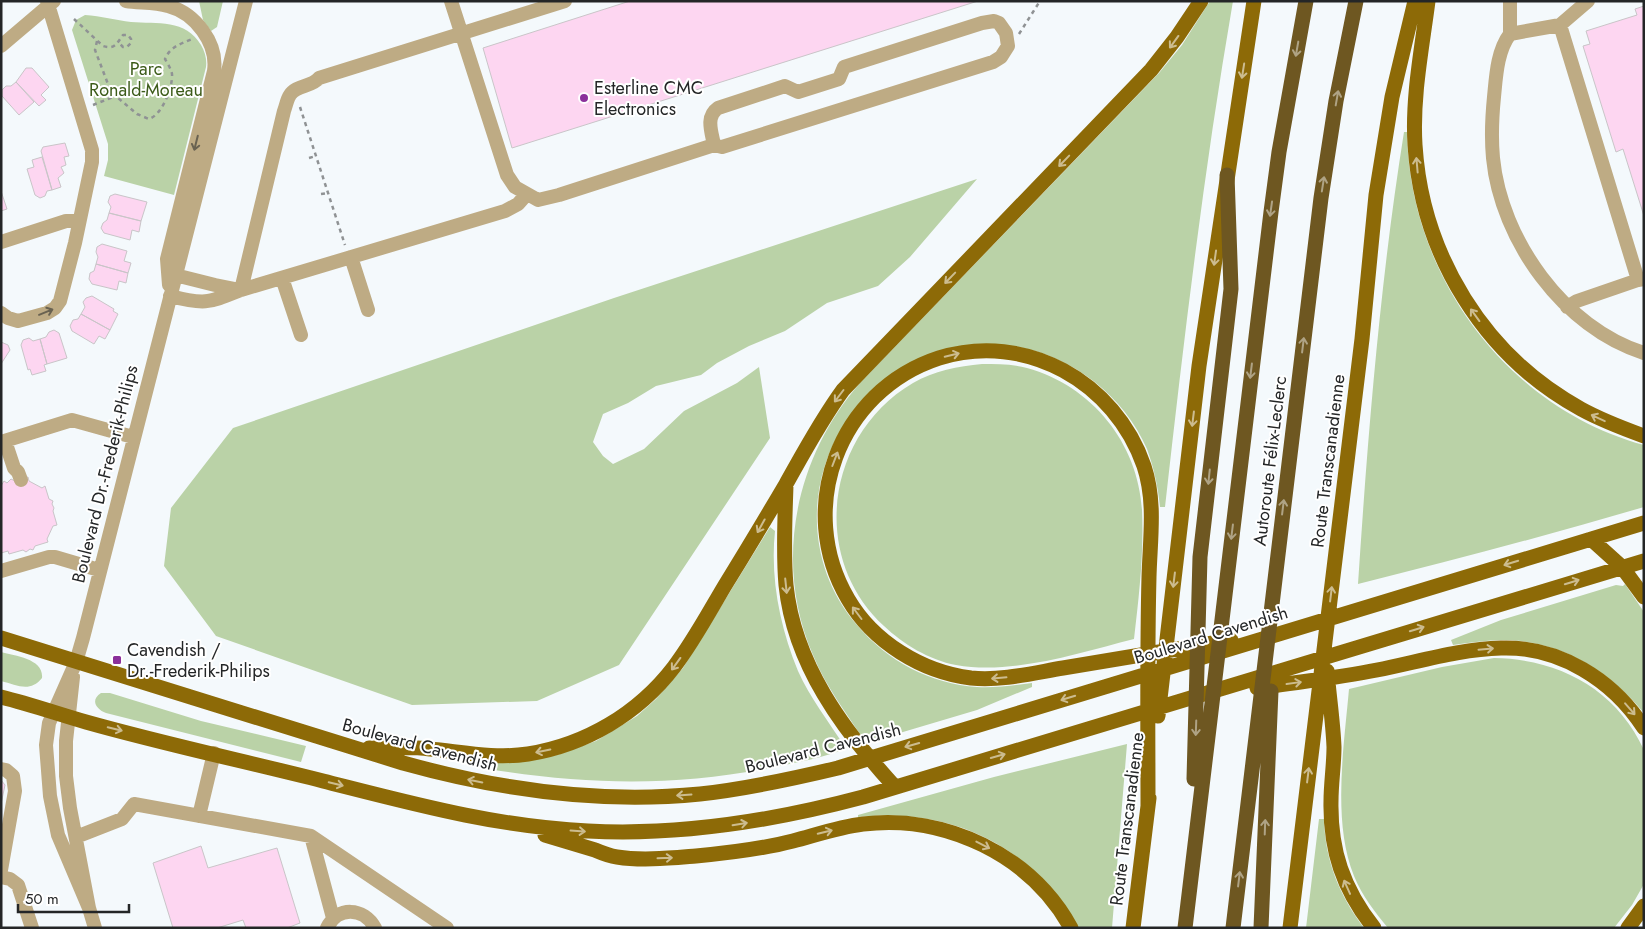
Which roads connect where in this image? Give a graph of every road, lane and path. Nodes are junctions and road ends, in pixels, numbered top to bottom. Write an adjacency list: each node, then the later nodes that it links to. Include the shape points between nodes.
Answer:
1 (126, 1): 46 (street, Boulevard Dr.-Frederik-Philips, one-way to 46, via 168,6 181,12 198,25 213,50 214,65 208,96 166,259)
2 (246, 1): 42 (street, Boulevard Dr.-Frederik-Philips)
3 (451, 1): 17 (street)
4 (564, 1): 17 (street)
5 (1040, 1): 20 (path)
6 (1201, 1): 56 (main road, one-way to 56, via 1151,70 843,390)
7 (1254, 1): 33 (main road, Route Transcanadienne, one-way to 33)
8 (1306, 1): 85 (highway, Autoroute Félix-Leclerc, one-way to 85, via 1272,203)
9 (1356, 1): 63 (highway, Autoroute Félix-Leclerc, one-way to 9, via 1321,198)
10 (1414, 1): 67 (main road, Route Transcanadienne, one-way to 10, via 1376,196 1392,96)
11 (1428, 1): 52 (main road, one-way to 11, via 1581,410 1530,375 1476,317 1448,272 1424,204 1416,154 1415,112)
12 (1510, 1): 18 (street)
13 (1588, 1): 16 (street)
14 (50, 3): 23 (street); 37 (street, via 58,41 92,150)
15 (74, 19): 21 (path)
16 (1560, 25): 18 (street); 44 (street)
17 (462, 33): 25 (street, via 319,78 314,84); 36 (street, via 504,170 510,182)
18 (1510, 34): 47 (street, via 1502,50 1493,109 1496,176 1518,238 1543,280)
19 (196, 37): 26 (path, via 168,53 165,59 172,72 172,80 159,112 153,118 142,118)
20 (1015, 37)
21 (97, 41): 22 (path, via 106,48); 26 (path, via 97,57)
22 (119, 43): 22 (path, via 123,36 131,38 127,47)
23 (1, 46)
24 (128, 90): 26 (path)
25 (295, 91): 28 (path); 45 (street, via 290,94 284,111)
26 (114, 96): 27 (path)
27 (93, 105)
28 (304, 120): 29 (path); 31 (path)
29 (298, 122)
30 (714, 145): 30 (street, via 722,146 993,62 1008,46 1006,33 999,23 982,23 844,67 839,78 798,92 785,86 718,108 710,121); 36 (street, via 545,199)
31 (316, 156): 32 (path); 34 (path)
32 (309, 158)
33 (1227, 175): 78 (main road, Route Transcanadienne, one-way to 78, via 1199,366); 85 (highway, one-way to 85, via 1231,290 1200,557)
34 (328, 192): 35 (path); 38 (path)
35 (321, 194)
36 (526, 195): 41 (street, via 505,211)
37 (79, 221): 40 (street, via 66,221); 49 (street, one-way to 37, via 18,321 55,308 63,294)
38 (340, 228): 39 (path); 41 (path)
39 (333, 230)
40 (1, 242)
41 (348, 253): 43 (street); 48 (street)
42 (175, 274): 45 (street); 46 (street, Boulevard Dr.-Frederik-Philips)
43 (282, 278): 45 (street); 50 (street)
44 (1641, 280): 47 (street, via 1576,301)
45 (240, 290): 46 (street, via 204,303)
46 (170, 296): 53 (street, Boulevard Dr.-Frederik-Philips)
47 (1568, 307): 51 (street, via 1614,341)
48 (368, 310)
49 (1, 313)
50 (301, 336)
51 (1644, 353)
52 (1644, 436)
53 (133, 438): 54 (street, via 72,420); 61 (street, Boulevard Dr.-Frederik-Philips)
54 (3, 442): 55 (street)
55 (21, 480)
56 (786, 484): 73 (main road, one-way to 73, via 673,668 642,701 605,727 561,746 526,754 487,755 428,748); 75 (main road, one-way to 75, via 786,585 796,633 809,667 856,743)
57 (1644, 524): 58 (main road, Boulevard Cavendish)
58 (1591, 539): 60 (main road); 65 (main road, Boulevard Cavendish, one-way to 65)
59 (1644, 560): 60 (main road)
60 (1622, 568): 64 (main road); 70 (main road, one-way to 60)
61 (99, 570): 62 (street, via 49,557); 68 (street, Boulevard Dr.-Frederik-Philips)
62 (1, 571)
63 (1276, 572): 96 (highway, Autoroute Félix-Leclerc, one-way to 63); 97 (highway, one-way to 63)
64 (1644, 597)
65 (1294, 629): 75 (main road, Boulevard Cavendish, one-way to 75); 78 (main road, one-way to 78, via 1118,659 1011,677 973,678 937,671 919,663 899,652 856,612 837,577 825,535 825,494 835,456 854,423 878,394 905,374 940,358 981,352 1018,354 1068,372 1101,397 1128,430 1144,468 1151,504 1149,576)
66 (1, 638): 68 (main road, Boulevard Cavendish)
67 (1325, 642): 98 (main road, Route Transcanadienne, one-way to 67); 99 (main road, one-way to 67, via 1346,885 1333,837 1334,747)
68 (76, 662): 71 (street, Boulevard Dr.-Frederik-Philips); 73 (main road, Boulevard Cavendish)
69 (1, 697): 71 (main road)
70 (1194, 698): 72 (main road, one-way to 72, via 1367,672 1483,649 1517,648 1570,663 1598,679 1625,703); 77 (main road, one-way to 70)
71 (61, 714): 74 (main road, one-way to 74); 82 (street, Boulevard Dr.-Frederik-Philips, via 66,776); 87 (street, Boulevard Dr.-Frederik-Philips, via 47,730 47,772 53,816 61,846)
72 (1644, 728)
73 (355, 748): 75 (main road, Boulevard Cavendish, one-way to 73, via 753,786 671,796 596,797 472,781)
74 (214, 753): 79 (street); 80 (main road, one-way to 80, via 412,803)
75 (869, 758): 77 (main road)
76 (1, 769): 83 (street, via 13,776 16,791)
77 (895, 787): 80 (main road, one-way to 77, via 613,832 711,828 800,814)
78 (1148, 807): 94 (main road, Route Transcanadienne)
79 (199, 816): 81 (street); 82 (street, via 134,804 122,819)
80 (512, 824): 93 (main road, one-way to 93, via 616,857 642,858 750,850 863,824 922,825 959,834 998,852 1042,889)
81 (311, 836): 88 (street); 92 (street)
82 (76, 837): 87 (street, Boulevard Dr.-Frederik-Philips)
83 (1, 870)
84 (1, 877): 89 (street, via 18,885)
85 (1191, 877): 95 (highway, Autoroute Félix-Leclerc)
86 (1644, 906): 100 (main road)
87 (89, 908): 90 (street, Boulevard Dr.-Frederik-Philips)
88 (330, 923): 91 (street, via 340,913 357,912 365,915)
89 (32, 928)
90 (95, 928)
91 (374, 928)
92 (447, 928)
93 (1071, 928)
94 (1133, 928)
95 (1185, 928)
96 (1233, 928)
97 (1261, 928)
98 (1290, 928)
99 (1374, 928)
100 (1628, 928)

